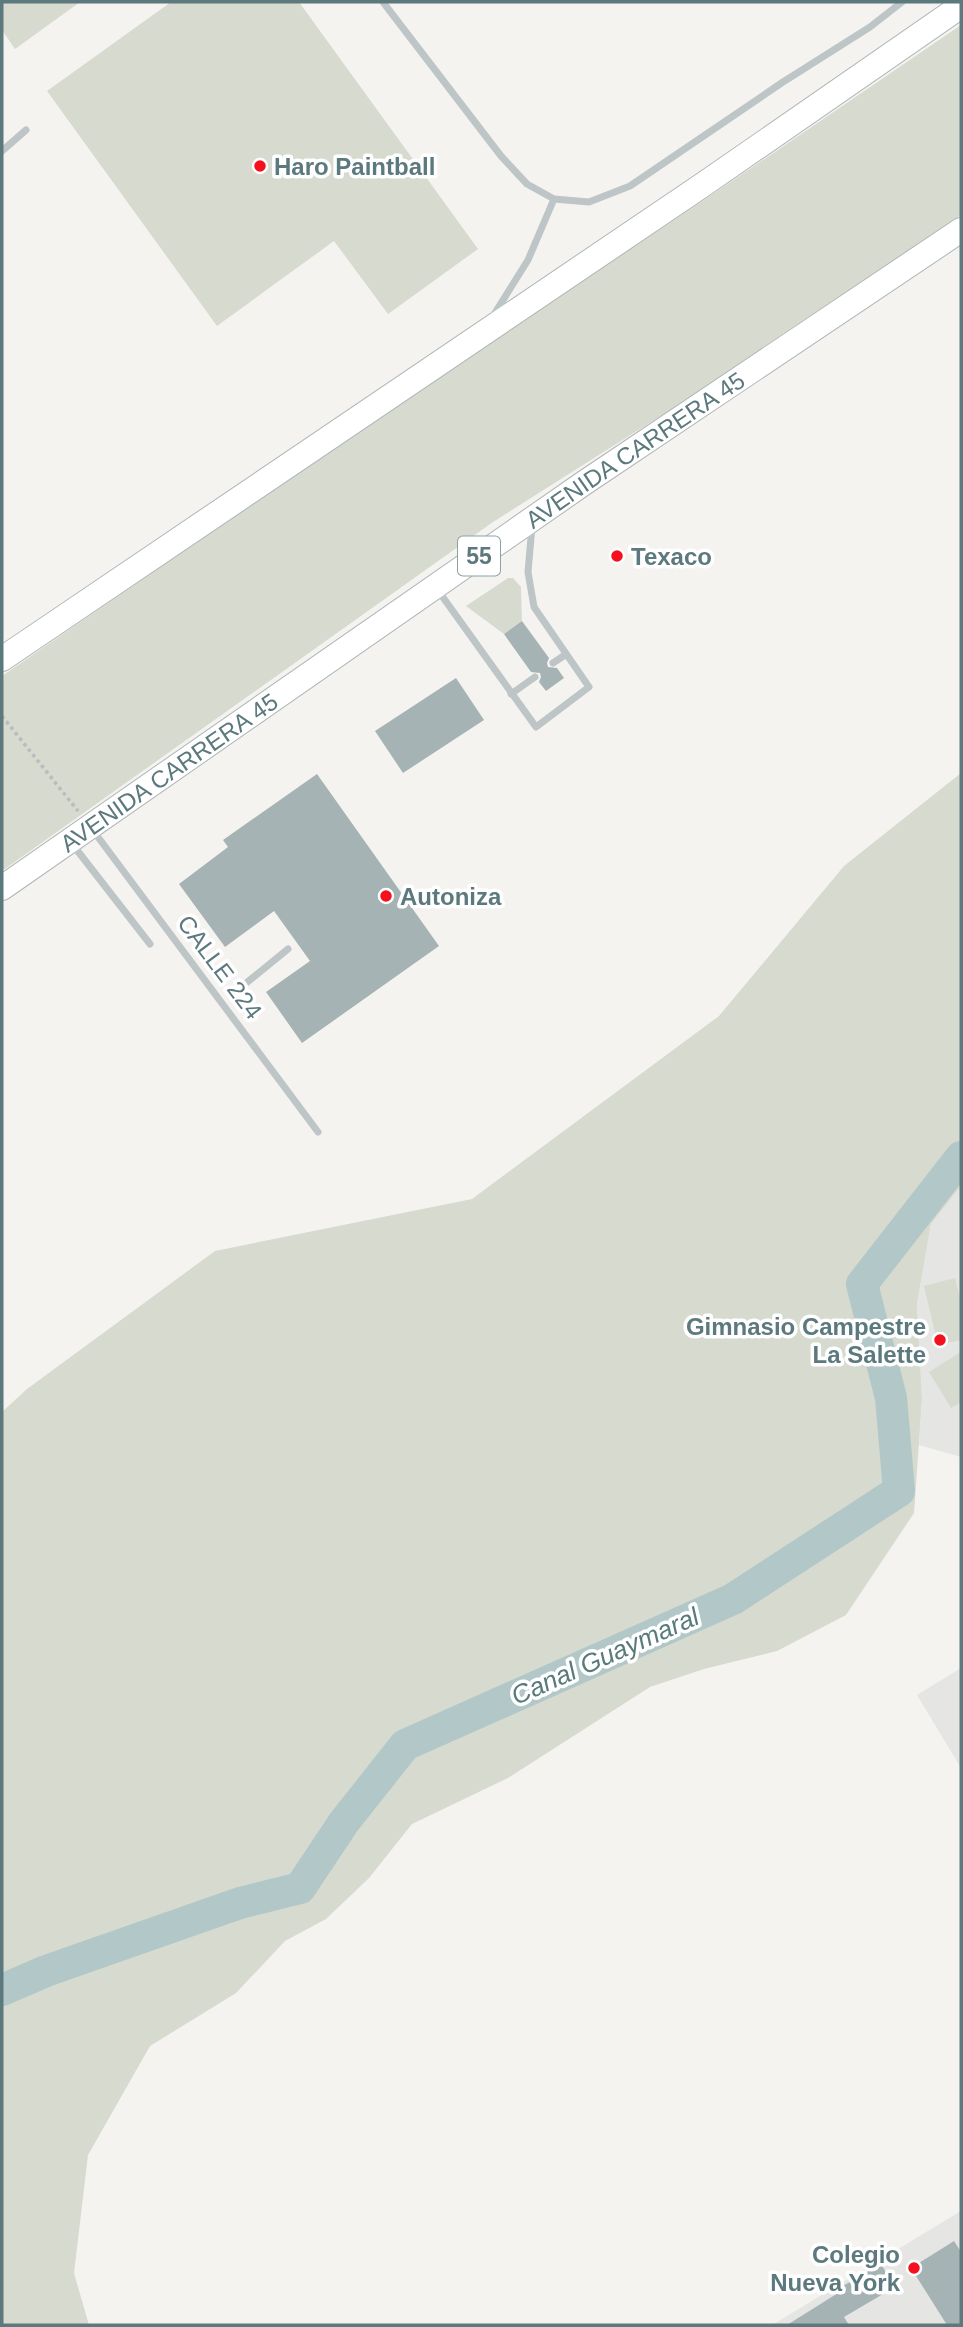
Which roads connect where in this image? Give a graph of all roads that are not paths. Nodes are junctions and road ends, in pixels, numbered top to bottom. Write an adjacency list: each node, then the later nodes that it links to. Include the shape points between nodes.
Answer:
1 (383, 2): 6 (lane, via 501,156 527,184)
2 (902, 2): 6 (lane, via 630,186 589,202)
3 (959, 5): 8 (highway)
4 (26, 130): 5 (lane)
5 (2, 151)
6 (554, 199): 8 (lane, via 528,260)
7 (961, 230): 9 (highway, AVENIDA CARRERA 45 / 55)
8 (482, 334): 12 (highway)
9 (533, 519): 10 (highway, AVENIDA CARRERA 45 / 55); 11 (lane, via 528,572 531,597)
10 (435, 587): 15 (lane); 16 (highway, AVENIDA CARRERA 45 / 55)
11 (565, 655): 13 (lane); 15 (lane, via 589,687 536,727)
12 (2, 659)
13 (553, 663)
14 (535, 677): 15 (lane)
15 (511, 694)
16 (90, 827): 17 (highway, AVENIDA CARRERA 45 / 55); 22 (lane, CALLE 224)
17 (69, 841): 18 (highway, AVENIDA CARRERA 45 / 55); 19 (lane)
18 (2, 888)
19 (150, 944)
20 (288, 949): 21 (lane)
21 (244, 984)
22 (318, 1132)

